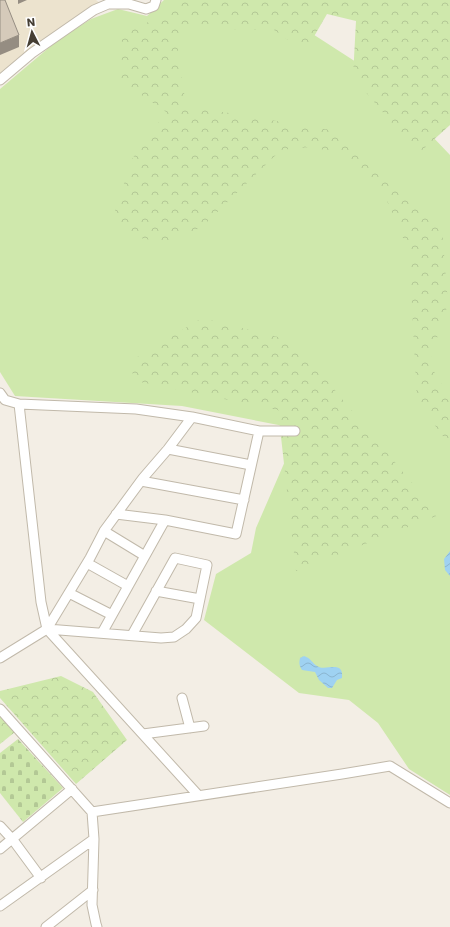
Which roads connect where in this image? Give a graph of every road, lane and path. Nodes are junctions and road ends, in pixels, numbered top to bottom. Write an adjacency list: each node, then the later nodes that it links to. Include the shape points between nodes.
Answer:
1 (156, 0): 2 (street, via 154,6 146,9 129,4 108,4 94,10 32,53)
2 (0, 80)
3 (0, 393): 4 (street, via 5,400)
4 (19, 404): 5 (street, via 136,409); 22 (street, via 40,595)
5 (192, 417): 6 (street); 8 (street)
6 (259, 431): 7 (street); 9 (street)
7 (295, 431)
8 (168, 449): 9 (street); 10 (street)
9 (251, 465): 11 (street)
10 (141, 480): 11 (street); 12 (street)
11 (244, 500): 13 (street, via 236,534)
12 (116, 514): 13 (street); 14 (street)
13 (165, 520): 15 (street)
14 (104, 531): 15 (street); 16 (street)
15 (145, 556): 17 (street)
16 (87, 563): 17 (street); 19 (street)
17 (128, 586): 21 (street)
18 (156, 591): 20 (street); 20 (street, via 175,558 207,565); 24 (street)
19 (69, 593): 21 (street); 22 (street)
20 (200, 600): 24 (street, via 196,618 174,637)
21 (112, 615): 23 (street)
22 (47, 629): 23 (street); 25 (street); 30 (street)
23 (102, 633): 24 (street)
24 (132, 635)
25 (0, 658)
26 (182, 698): 29 (street)
27 (0, 709): 31 (street)
28 (204, 726): 29 (street)
29 (190, 728): 30 (street)
30 (143, 734): 32 (street)
31 (72, 789): 34 (street); 37 (street)
32 (198, 795): 33 (street, via 390,766); 34 (street)
33 (450, 803)
34 (92, 812): 36 (street)
35 (0, 826): 37 (street)
36 (94, 839): 39 (street); 40 (street)
37 (13, 840): 38 (street); 39 (street)
38 (0, 849)
39 (41, 878): 41 (street)
40 (93, 890): 42 (street); 43 (street, via 92,905)
41 (0, 906)
42 (46, 927)
43 (97, 927)

